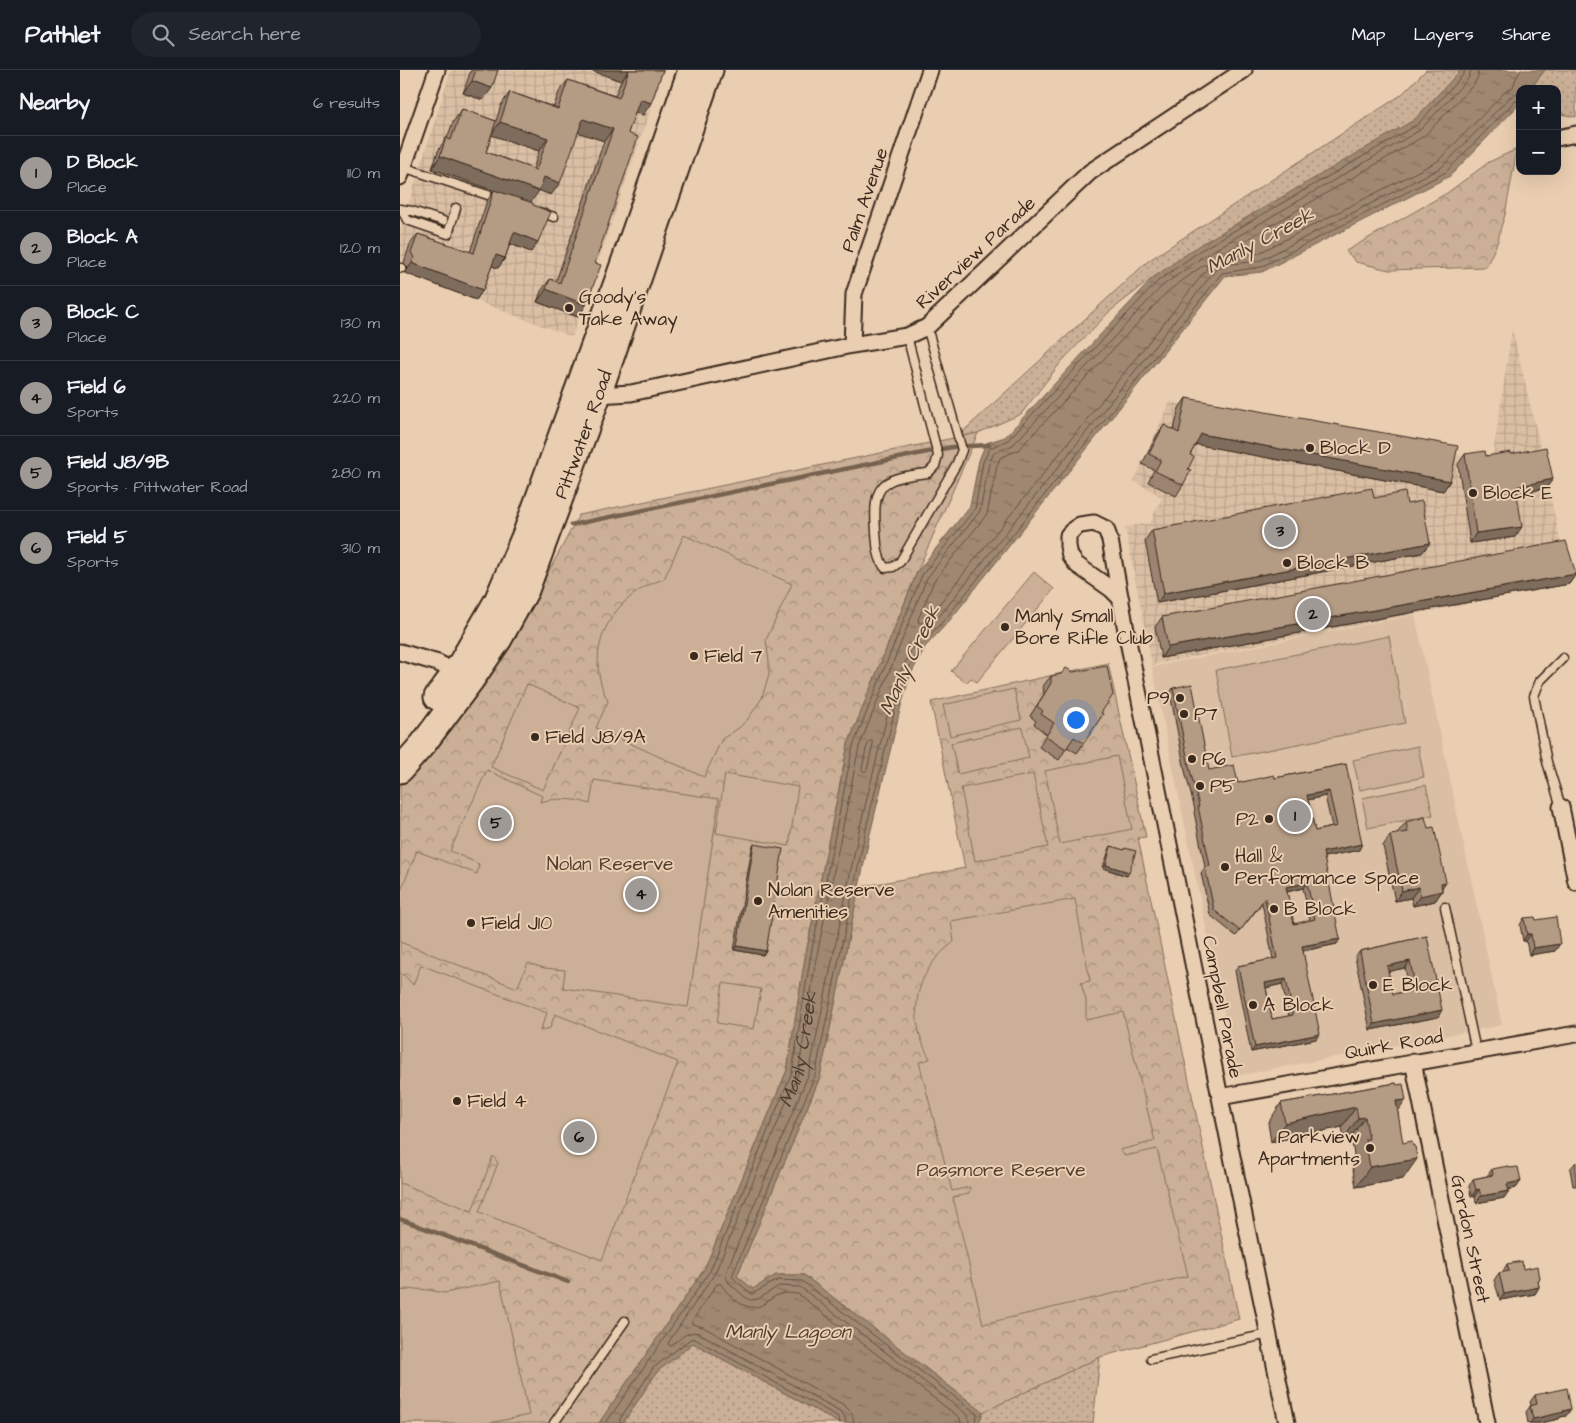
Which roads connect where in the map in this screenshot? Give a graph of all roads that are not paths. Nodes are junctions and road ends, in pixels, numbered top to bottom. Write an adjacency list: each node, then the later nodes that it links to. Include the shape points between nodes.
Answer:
1 (437, 70): 8 (street)
2 (691, 70): 18 (main road, Pittwater Road, via 619,278)
3 (710, 70): 18 (main road, Pittwater Road)
4 (930, 70): 17 (street, Palm Avenue, via 854,294)
5 (1244, 70): 15 (street, Riverview Parade, via 1090,172)
6 (1576, 134): 7 (street)
7 (1561, 137)
8 (402, 172): 9 (lane)
9 (507, 201)
10 (456, 208): 11 (lane, via 448,234 407,220)
11 (401, 210): 14 (lane)
12 (535, 211): 13 (lane)
13 (554, 217)
14 (443, 221)
15 (927, 328): 16 (street, Riverview Parade); 16 (lane, via 962,450 900,562 885,568 879,560 875,513 882,486 892,479 928,473 938,455)
16 (907, 336): 17 (street, Riverview Parade)
17 (852, 346): 18 (street, Riverview Parade, via 631,393)
18 (588, 390): 22 (main road, Pittwater Road, via 526,590 499,639)
19 (1121, 599): 19 (street, Campbell Parade, via 1106,529 1094,523 1080,525 1068,535 1070,556); 31 (street, Campbell Parade)
20 (400, 652): 22 (street, via 438,663)
21 (1562, 658): 25 (lane, via 1540,680 1534,696 1547,762)
22 (463, 676): 23 (main road, Pittwater Road); 24 (main road, Pittwater Road, via 423,744)
23 (400, 744)
24 (400, 770)
25 (1561, 807): 26 (street)
26 (1576, 882)
27 (1445, 906): 29 (lane)
28 (1576, 1034): 29 (street, Quirk Road)
29 (1476, 1051): 30 (street, Quirk Road)
30 (1413, 1062): 31 (street, Quirk Road); 37 (street, Gordon Street)
31 (1220, 1098): 33 (street, Campbell Parade)
32 (625, 1321): 35 (lane)
33 (1269, 1334): 34 (lane); 36 (street, Campbell Parade)
34 (1151, 1359)
35 (554, 1423)
36 (1287, 1423)
37 (1487, 1423)

